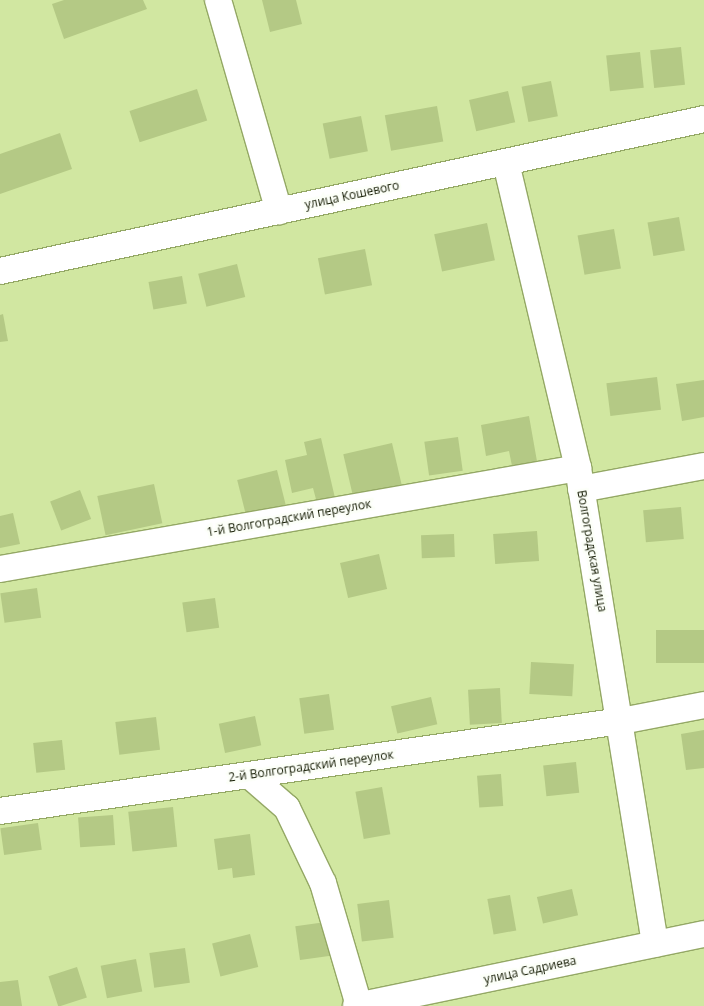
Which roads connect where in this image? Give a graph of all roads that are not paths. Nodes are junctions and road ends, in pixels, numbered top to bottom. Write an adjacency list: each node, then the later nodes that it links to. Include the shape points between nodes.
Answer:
1 (218, 0): 4 (street)
2 (704, 119): 3 (street, улица Кошевого)
3 (506, 163): 4 (street, улица Кошевого); 7 (street, Волгоградская улица)
4 (279, 211): 5 (street, улица Кошевого)
5 (0, 271)
6 (704, 466): 7 (street, 1-й Волгоградский переулок)
7 (580, 478): 8 (street, 1-й Волгоградский переулок); 10 (street, Волгоградская улица)
8 (0, 569)
9 (704, 705): 10 (street, 2-й Волгоградский переулок)
10 (622, 721): 11 (street, 2-й Волгоградский переулок); 14 (street, Волгоградская улица)
11 (249, 775): 12 (street, 2-й Волгоградский переулок); 15 (street, via 291,817 323,883)
12 (0, 811)
13 (704, 934): 14 (street, улица Садриева)
14 (655, 944): 15 (street, улица Садриева)
15 (358, 1006)

